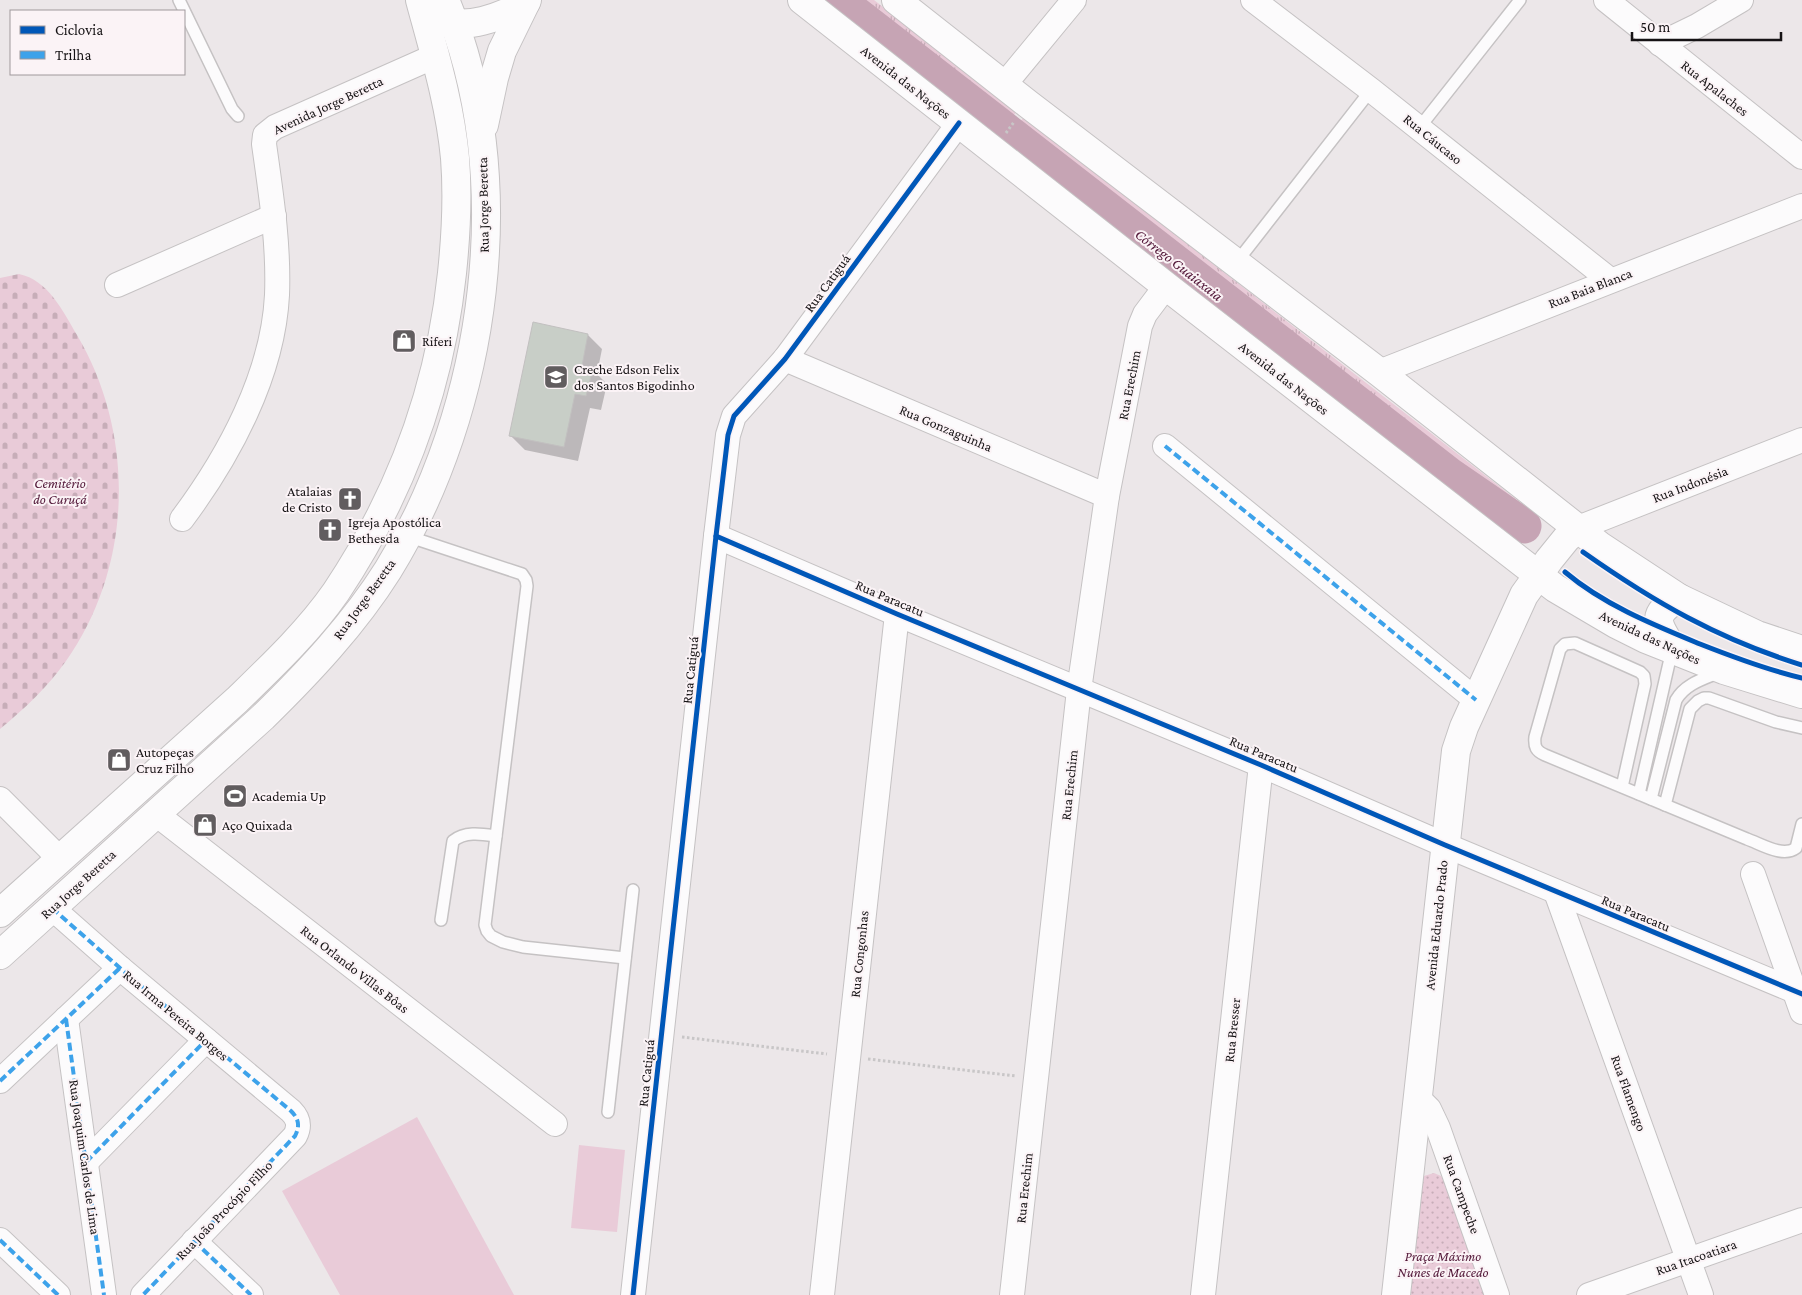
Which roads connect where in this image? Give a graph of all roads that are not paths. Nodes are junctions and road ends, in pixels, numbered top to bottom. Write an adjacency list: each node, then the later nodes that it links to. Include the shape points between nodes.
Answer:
1 (420, 0): 14 (main road, Rua Jorge Beretta)
2 (430, 0): 11 (main road, via 438,16 444,20)
3 (802, 0): 18 (main road, Avenida das Nações)
4 (896, 0): 15 (main road)
5 (1074, 0): 15 (street)
6 (1253, 0): 16 (street, Rua Cáucaso)
7 (1520, 0): 19 (lane)
8 (1606, 0): 13 (street, Rua Apalaches)
9 (1742, 0): 13 (street)
10 (526, 1): 11 (main road, via 514,10 478,22); 20 (main road, via 502,51)
11 (450, 11): 20 (main road, Rua Jorge Beretta, via 468,68)
12 (185, 12): 17 (lane)
13 (1660, 44): 21 (street, Rua Apalaches)
14 (435, 56): 23 (street, Avenida Jorge Beretta, via 270,130 265,135 264,144); 57 (main road, Rua Jorge Beretta, via 451,124 455,158 456,237 444,330 434,377 404,468 360,553 335,593 278,659)
15 (1004, 85): 24 (main road)
16 (1371, 90): 19 (street, Rua Cáucaso); 24 (lane)
17 (238, 116)
18 (959, 123): 27 (main road, Avenida das Nações); 28 (street, Rua Catiguá)
19 (1419, 128): 25 (street, Rua Cáucaso)
20 (481, 138): 35 (main road, Rua Jorge Beretta, via 486,237 476,336 451,434)
21 (1802, 157)
22 (1802, 206): 25 (street, Rua Baia Blanca)
23 (274, 216): 26 (street); 33 (street, Avenida Jorge Beretta, via 277,296 259,379 219,466)
24 (1236, 263): 29 (main road)
25 (1610, 280): 29 (street, Rua Baia Blanca)
26 (117, 285)
27 (1166, 286): 32 (street, Rua Erechim, via 1140,326); 37 (main road, Avenida das Nações)
28 (785, 359): 32 (street, Rua Gonzaguinha); 36 (street, Rua Catiguá, via 740,409 730,426)
29 (1379, 372): 34 (main road)
30 (1802, 440): 34 (street, Rua Indonésia)
31 (1165, 446): 45 (street)
32 (1108, 496): 43 (street, Rua Erechim)
33 (182, 519)
34 (1578, 528): 37 (main road, Avenida Eduardo Prado); 38 (main road)
35 (407, 536): 53 (main road, Rua Jorge Beretta, via 388,570 357,613 296,684); 55 (lane, via 522,574 528,586)
36 (716, 536): 39 (street, Rua Paracatu); 84 (street, Rua Catiguá)
37 (1537, 575): 40 (main road, Avenida das Nações, via 1616,624); 45 (main road, Avenida Eduardo Prado, via 1524,595)
38 (1679, 598): 40 (main road, via 1665,606 1660,616 1661,628); 41 (main road, via 1758,636)
39 (897, 614): 43 (street, Rua Paracatu); 85 (street, Rua Congonhas)
40 (1672, 648): 42 (main road, Avenida das Nações); 49 (lane)
41 (1802, 650)
42 (1724, 670): 44 (main road, Avenida das Nações); 51 (lane, via 1688,686 1676,700)
43 (1079, 690): 47 (street, Rua Paracatu); 86 (street, Rua Erechim)
44 (1802, 694)
45 (1476, 700): 56 (main road, Avenida Eduardo Prado, via 1456,751)
46 (1802, 728): 52 (lane, via 1709,698 1698,701 1690,709)
47 (1261, 765): 56 (street, Rua Paracatu); 87 (street, Rua Bresser)
48 (1622, 787): 48 (lane, via 1535,748 1535,737 1560,650 1566,644 1575,643 1644,676 1645,684); 49 (lane)
49 (1639, 794): 51 (lane)
50 (0, 799): 57 (street)
51 (1651, 799): 52 (lane)
52 (1665, 805): 54 (lane, via 1783,852 1796,848)
53 (156, 814): 61 (main road, Rua Jorge Beretta); 74 (street, Rua Orlando Villas Bôas)
54 (1802, 824)
55 (496, 836): 63 (lane, via 466,834 453,841); 65 (lane, via 485,925 491,936 523,947)
56 (1445, 845): 60 (street, Rua Paracatu); 71 (main road, Avenida Eduardo Prado)
57 (60, 859): 62 (main road, Rua Jorge Beretta)
58 (1753, 874): 67 (street)
59 (633, 890): 65 (lane)
60 (1556, 892): 67 (street, Rua Paracatu); 79 (street, Rua Flamengo)
61 (52, 908): 64 (main road, Rua Jorge Beretta); 66 (street, Rua Irma Pereira Borges)
62 (0, 913)
63 (441, 920)
64 (0, 955)
65 (625, 958): 72 (lane)
66 (120, 968): 68 (street); 69 (street, Rua Irma Pereira Borges)
67 (1800, 999)
68 (66, 1019): 70 (street); 75 (street, Rua Joaquim Carlos de Lima)
69 (206, 1040): 73 (street, Rua Irma Pereira Borges, via 291,1111); 75 (street)
70 (0, 1081)
71 (1418, 1098): 88 (main road, Avenida Eduardo Prado); 89 (street, Rua Campeche, via 1429,1109 1438,1128)
72 (608, 1112)
73 (299, 1123): 78 (street, Rua João Procópio Filho, via 295,1136)
74 (555, 1124)
75 (86, 1162): 81 (street, Rua Joaquim Carlos de Lima)
76 (1802, 1220): 79 (street, Rua Itacoatiara)
77 (0, 1240): 80 (street)
78 (194, 1241): 82 (street, Rua João Procópio Filho); 83 (street)
79 (1689, 1260): 90 (street, Rua Itacoatiara); 91 (street, Rua Flamengo)
80 (58, 1295)
81 (104, 1295)
82 (143, 1295)
83 (251, 1295)
84 (633, 1295)
85 (822, 1295)
86 (1012, 1295)
87 (1203, 1295)
88 (1396, 1295)
89 (1498, 1295)
90 (1589, 1295)
91 (1701, 1295)

